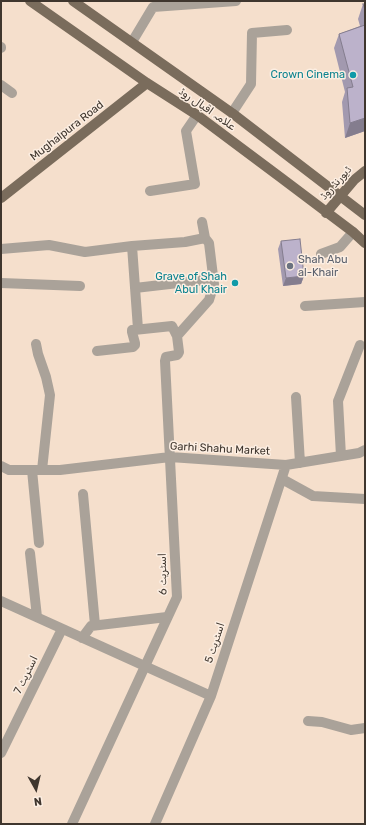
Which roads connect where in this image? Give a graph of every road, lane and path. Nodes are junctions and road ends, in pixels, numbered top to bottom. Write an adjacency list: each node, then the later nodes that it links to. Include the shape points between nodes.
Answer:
1 (30, 1): 6 (main road, علامہ اقبال روڈ)
2 (73, 1): 5 (main road, علامہ اقبال روڈ)
3 (236, 1): 5 (street, via 153,7)
4 (287, 30): 9 (street, via 252,33 251,84)
5 (132, 42): 9 (main road, علامہ اقبال روڈ)
6 (147, 83): 10 (main road, علامہ اقبال روڈ); 14 (main road, Mughalpura Road)
7 (1, 85): 8 (street)
8 (12, 94)
9 (232, 113): 13 (main road, علامہ اقبال روڈ)
10 (197, 115): 12 (street, via 186,131 195,184); 15 (main road, علامہ اقبال روڈ)
11 (365, 171): 13 (main road, ڈیورنڈ روڈ)
12 (150, 191)
13 (340, 196): 15 (main road, ڈیورنڈ روڈ); 16 (main road, علامہ اقبال روڈ)
14 (1, 198)
15 (326, 212): 18 (main road, علامہ اقبال روڈ)
16 (365, 216)
17 (202, 222): 19 (street)
18 (352, 232): 20 (main road, علامہ اقبال روڈ); 23 (street, via 340,247)
19 (206, 238): 21 (street); 24 (street, via 209,243)
20 (365, 243)
21 (132, 246): 22 (street, via 85,252 49,245); 27 (street)
22 (1, 249)
23 (321, 254)
24 (213, 280): 27 (street); 31 (street, via 209,300)
25 (1, 283): 26 (street)
26 (80, 286)
27 (135, 288): 30 (street)
28 (365, 302): 29 (street)
29 (304, 306)
30 (138, 329): 31 (street, via 172,326); 34 (street, via 132,330 135,345)
31 (177, 336): 38 (street, اسٹریٹ 6, via 179,352 177,355 166,357 165,361)
32 (36, 344): 43 (street, via 50,395)
33 (360, 345): 37 (street, via 338,401)
34 (97, 351)
35 (296, 397): 39 (street)
36 (365, 450): 37 (street, Garhi Shahu Market)
37 (341, 456): 39 (street, Garhi Shahu Market)
38 (170, 457): 40 (street, Garhi Shahu Market); 43 (street, Garhi Shahu Market); 51 (street, اسٹریٹ 6, via 177,597)
39 (300, 463): 40 (street, Garhi Shahu Market)
40 (286, 465): 44 (street, اسٹریٹ 5)
41 (1, 466): 42 (street, Garhi Shahu Market, via 10,470)
42 (32, 470): 43 (street, Garhi Shahu Market); 47 (street)
43 (42, 470)
44 (282, 479): 46 (street, via 313,496); 56 (street, اسٹریٹ 5)
45 (83, 494): 52 (street)
46 (365, 499)
47 (39, 543)
48 (30, 553): 50 (street)
49 (1, 601): 50 (street)
50 (37, 617): 53 (street)
51 (167, 617): 52 (street); 55 (street, اسٹریٹ 6)
52 (95, 625): 54 (street, via 91,626)
53 (62, 629): 54 (street); 59 (street, اسٹریٹ 7)
54 (82, 638): 55 (street)
55 (144, 666): 56 (street); 60 (street, اسٹریٹ 6)
56 (211, 696): 61 (street, اسٹریٹ 5)
57 (308, 721): 58 (street, via 351,730)
58 (365, 728)
59 (1, 753)
60 (72, 824)
61 (155, 824)

